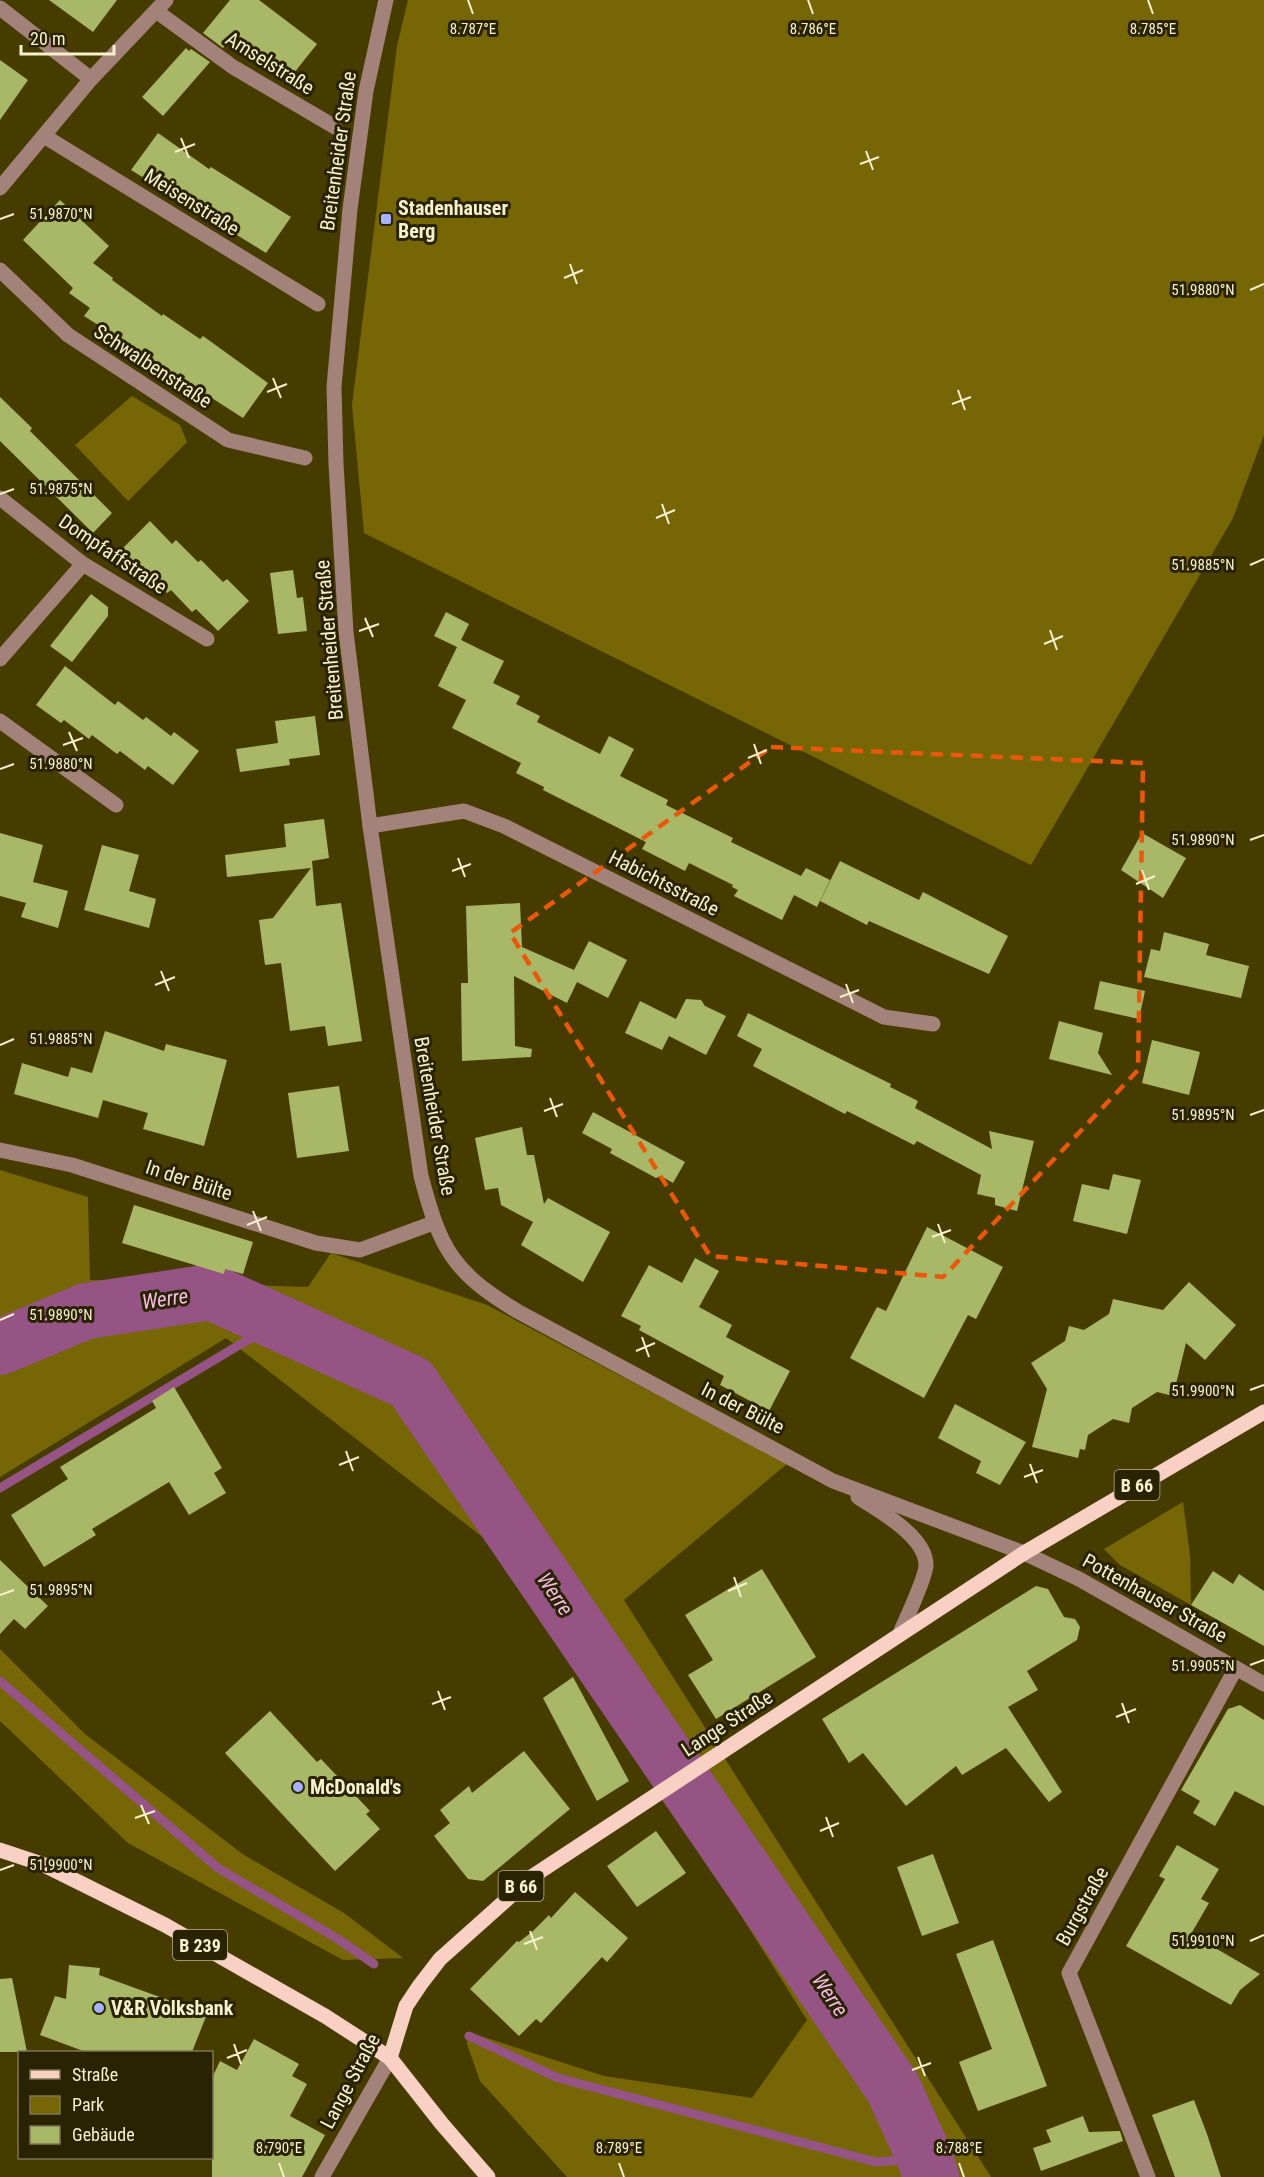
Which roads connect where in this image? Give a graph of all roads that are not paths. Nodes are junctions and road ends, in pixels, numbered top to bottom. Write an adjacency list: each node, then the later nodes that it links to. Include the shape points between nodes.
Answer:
1 (386, 0): 17 (street, Breitenheider Straße, via 366,91 349,220 334,387 346,632)
2 (161, 6): 4 (street); 5 (street, Amselstraße, via 233,67)
3 (0, 8): 4 (street)
4 (91, 79): 6 (street)
5 (335, 127)
6 (44, 136): 7 (street); 9 (street, Meisenstraße)
7 (0, 188)
8 (0, 270): 10 (street, Schwalbenstraße, via 68,335 228,440)
9 (318, 304)
10 (305, 458)
11 (0, 498): 12 (street, Dompfaffstraße)
12 (84, 564): 13 (street, Dompfaffstraße); 14 (street)
13 (207, 639)
14 (0, 659)
15 (0, 721): 16 (street)
16 (116, 805)
17 (370, 826): 18 (street, Habichtsstraße, via 464,812 474,815 504,826 884,1017); 20 (street, Breitenheider Straße, via 421,1176)
18 (933, 1024)
19 (0, 1150): 20 (street, In der Bülte, via 72,1165 316,1243 360,1250)
20 (433, 1223): 21 (street, Breitenheider Straße, via 444,1247)
21 (460, 1267): 23 (street, In der Bülte, via 486,1292 517,1311)
22 (1264, 1412): 24 (main road, Lange Straße / B 66)
23 (833, 1481): 24 (street, In der Bülte); 25 (street, via 901,1525 920,1548 926,1565)
24 (1024, 1553): 25 (main road, Lange Straße / B 66); 26 (street, Pottenhauser Straße, via 1079,1579)
25 (901, 1631): 29 (main road, Lange Straße / B 66, via 533,1876 440,1959 409,2000)
26 (1236, 1668): 27 (street, Pottenhauser Straße); 32 (street, Burgstraße, via 1069,1972)
27 (1264, 1684)
28 (0, 1850): 29 (main road, B 239, via 42,1864 165,1924)
29 (390, 2058): 30 (street, Lange Straße); 31 (main road)
30 (322, 2177)
31 (488, 2177)
32 (1148, 2177)

